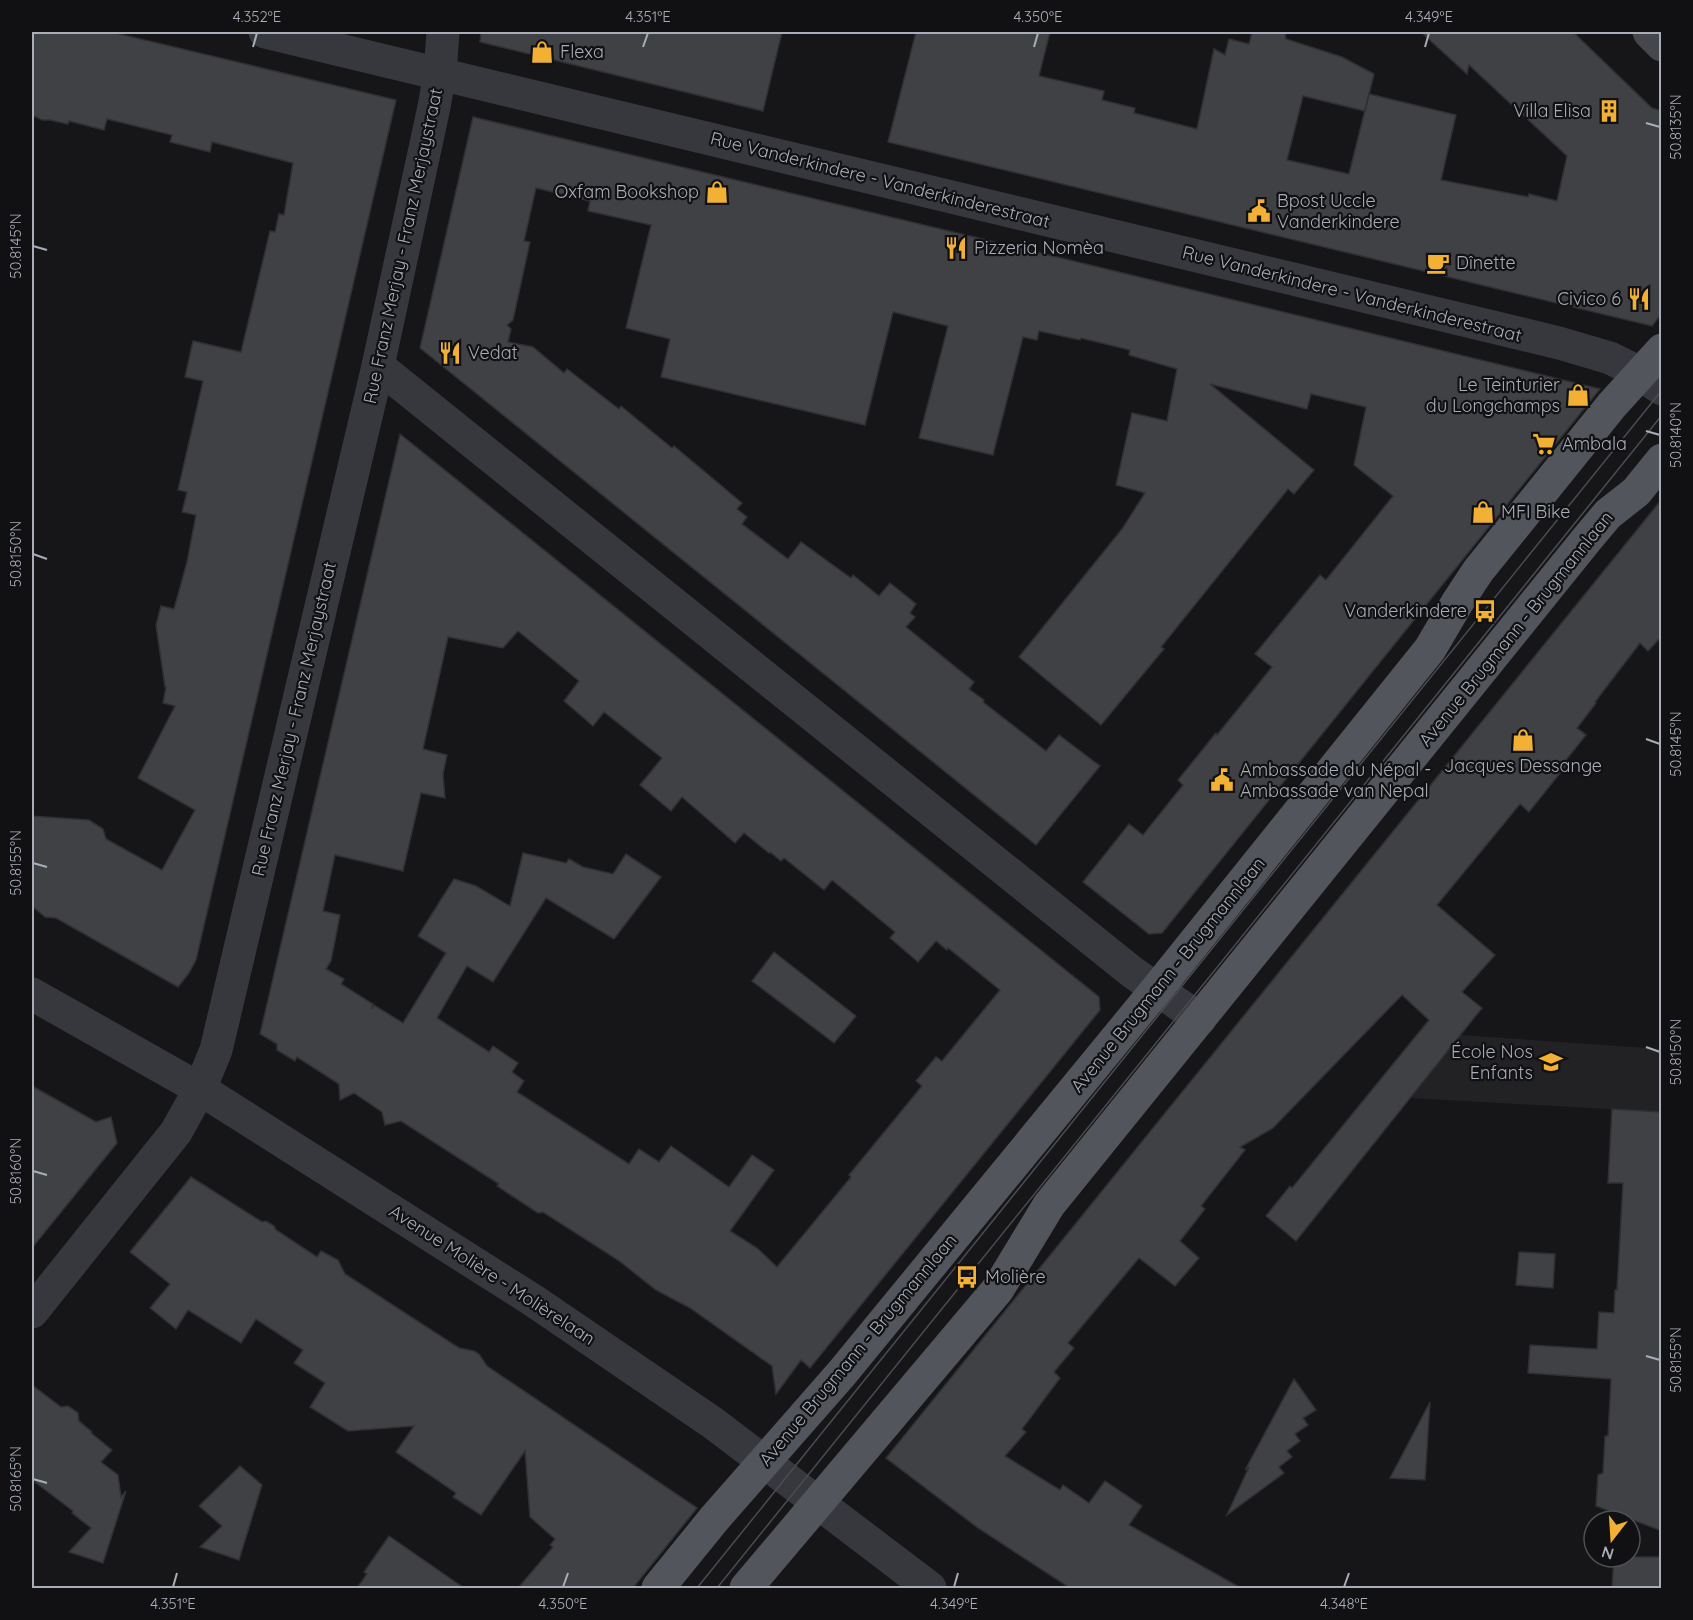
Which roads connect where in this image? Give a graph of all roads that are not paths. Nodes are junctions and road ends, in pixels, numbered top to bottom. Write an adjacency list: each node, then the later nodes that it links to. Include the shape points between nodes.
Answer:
1 (265, 32): 5 (street, Rue Vanderkindere - Vanderkinderestraat)
2 (443, 32): 5 (street, Rue Franz Merjay - Franz Merjaystraat)
3 (1649, 32): 4 (main road)
4 (1662, 45)
5 (440, 73): 7 (street, Rue Franz Merjay - Franz Merjaystraat); 8 (street, Rue Vanderkindere - Vanderkinderestraat, via 1559,343 1610,358)
6 (1662, 350): 8 (main road, Avenue Brugmann - Brugmannlaan)
7 (378, 366): 10 (street); 13 (street, Rue Franz Merjay - Franz Merjaystraat, via 216,1050)
8 (1651, 382): 10 (main road, Avenue Brugmann - Brugmannlaan, via 1612,405 1478,571 1430,649)
9 (1662, 460): 12 (main road, Avenue Brugmann - Brugmannlaan, via 1636,492 1608,514 1587,539)
10 (1157, 989): 12 (street); 15 (main road, Avenue Brugmann - Brugmannlaan)
11 (32, 994): 13 (street, Avenue Molière - Molièrelaan)
12 (1200, 1020): 16 (main road, Avenue Brugmann - Brugmannlaan, via 1049,1205 998,1289)
13 (200, 1089): 14 (street, Rue Franz Merjay - Franz Merjaystraat, via 176,1132); 15 (street, Avenue Molière - Molièrelaan, via 534,1301)
14 (32, 1312)
15 (764, 1461): 16 (street, Avenue Molière - Molièrelaan); 17 (main road, Avenue Brugmann - Brugmannlaan)
16 (818, 1503): 18 (main road, Avenue Brugmann - Brugmannlaan); 19 (street, Avenue Molière - Molièrelaan)
17 (658, 1588)
18 (746, 1588)
19 (930, 1588)

